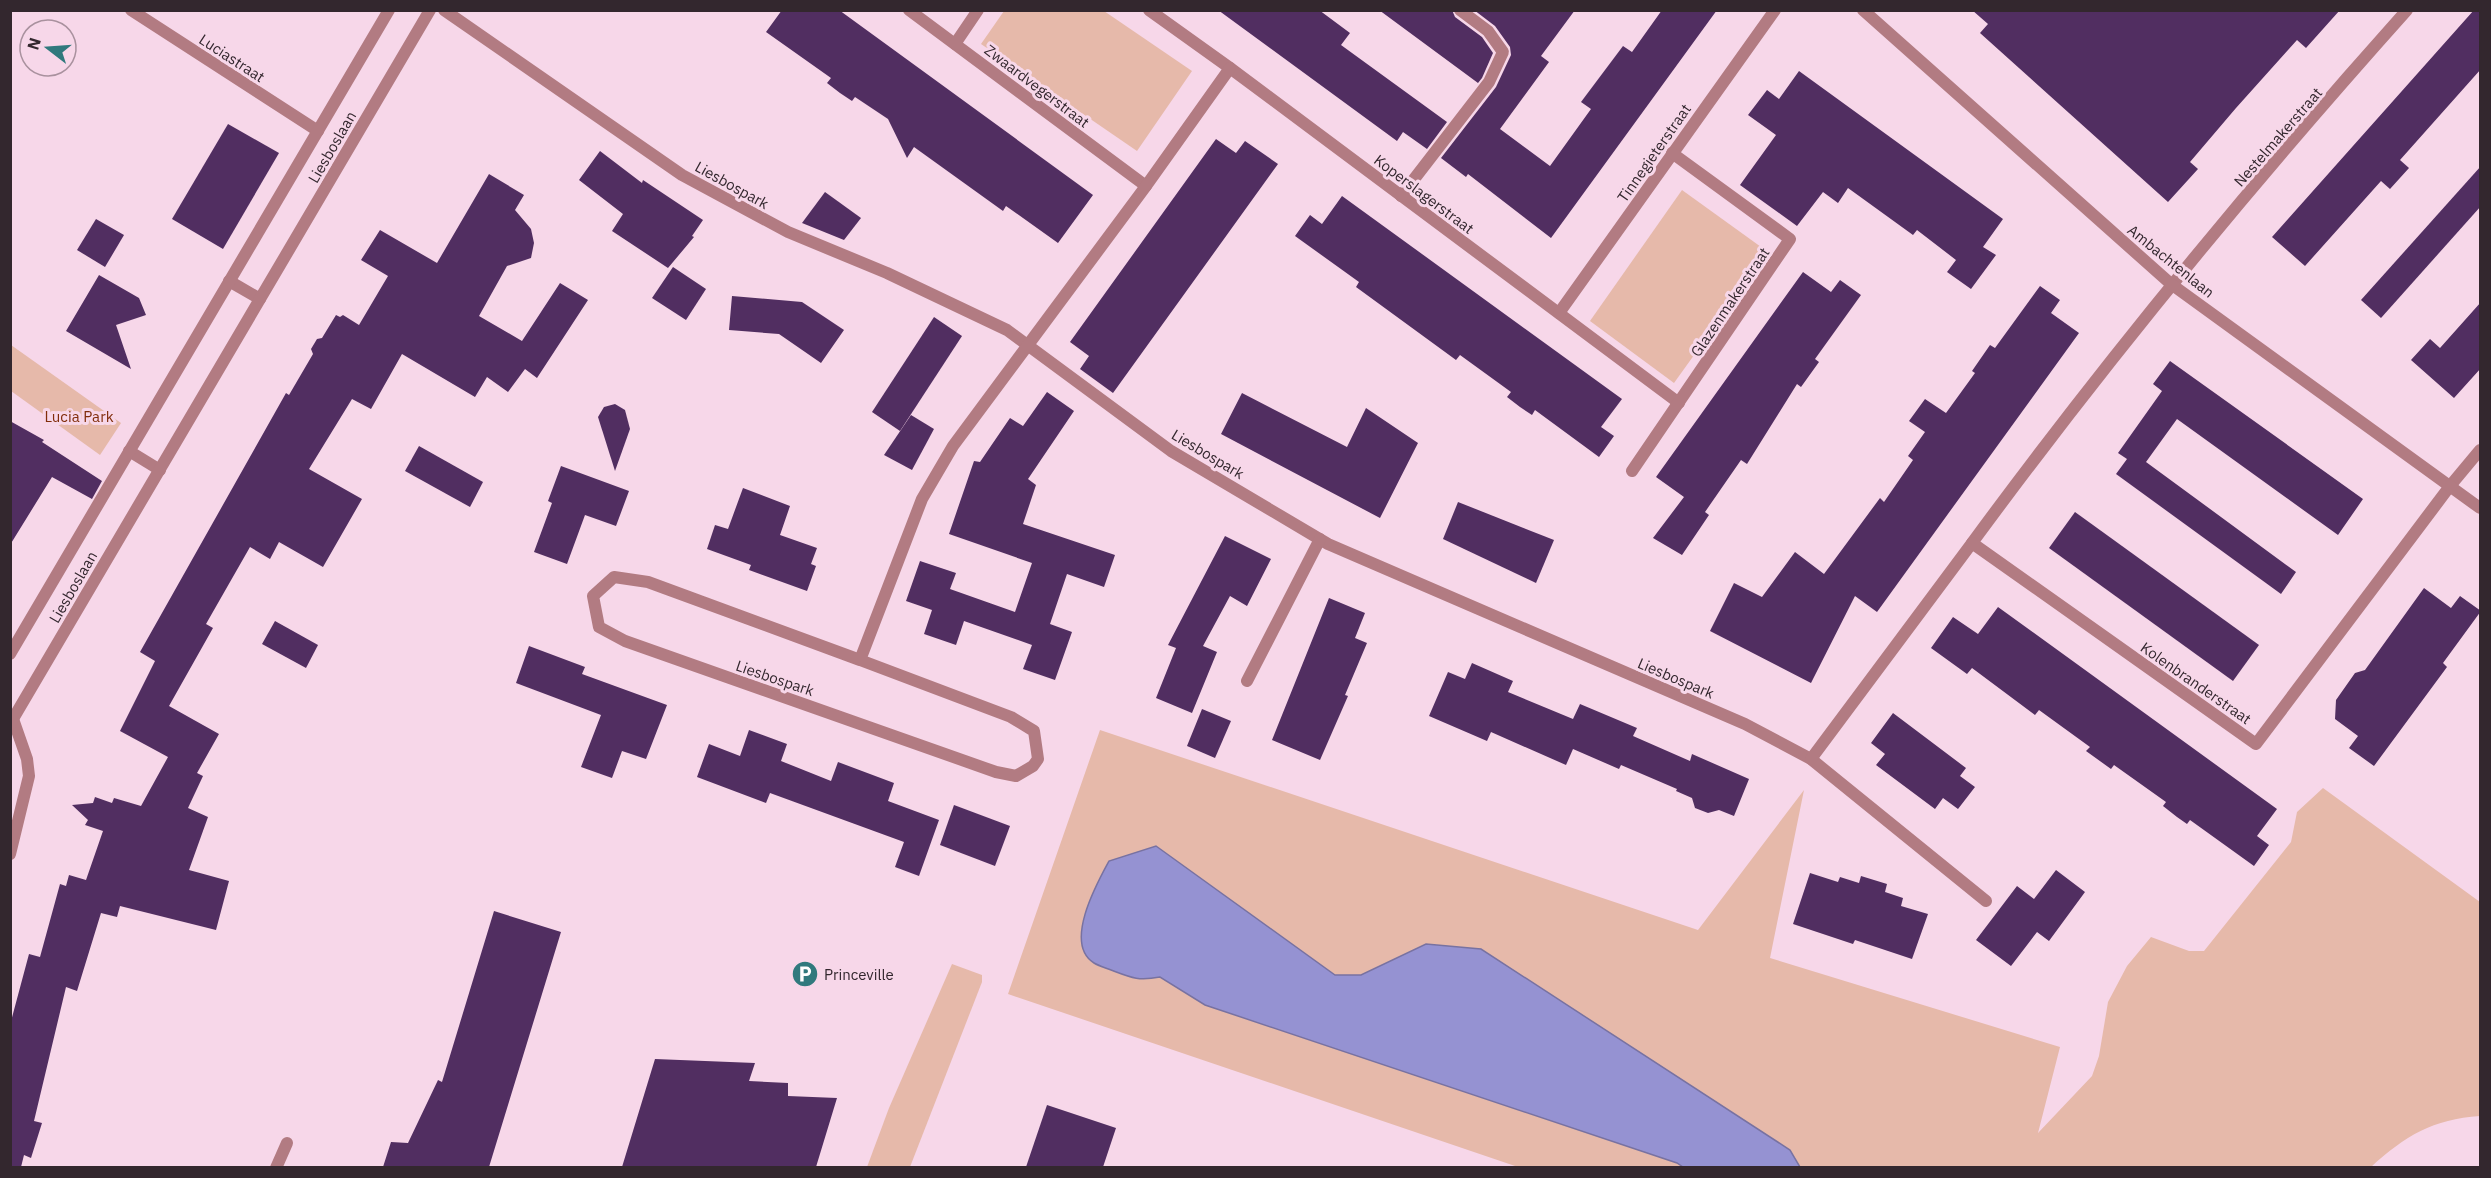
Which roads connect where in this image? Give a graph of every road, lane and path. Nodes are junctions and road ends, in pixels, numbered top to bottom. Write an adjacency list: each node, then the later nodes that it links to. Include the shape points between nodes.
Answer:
1 (131, 10): 14 (street, Luciastraat)
2 (389, 10): 14 (street, Liesboslaan)
3 (430, 10): 20 (street, Liesboslaan)
4 (444, 10): 22 (street, Liesbospark, via 682,175 788,232 1008,330)
5 (909, 10): 12 (street, Zwaardvegerstraat)
6 (978, 10): 12 (street)
7 (1149, 10): 13 (street, Koperslagerstraat)
8 (1460, 10): 17 (street, via 1488,31 1503,52 1489,82)
9 (1776, 10): 15 (street, Tinnegieterstraat)
10 (1863, 10): 19 (street, Ambachtenlaan)
11 (2407, 10): 19 (street, Nestelmakerstraat)
12 (955, 44): 16 (street, Zwaardvegerstraat)
13 (1230, 68): 16 (street); 17 (street, Koperslagerstraat)
14 (318, 131): 18 (street, Liesboslaan)
15 (1672, 153): 21 (street, Tinnegieterstraat); 23 (street, Glazenmakerstraat, via 1790,239)
16 (1146, 186): 22 (street)
17 (1401, 196): 21 (street, Koperslagerstraat)
18 (229, 281): 20 (street); 25 (street, Liesboslaan)
19 (2171, 284): 28 (street, Ambachtenlaan); 31 (street, via 2063,419)
20 (260, 299): 26 (street, Liesboslaan)
21 (1559, 313): 23 (street, Koperslagerstraat)
22 (1026, 346): 30 (street, Liesbospark, via 1171,451); 33 (street, via 953,446 922,499)
23 (1679, 404): 27 (street, Glazenmakerstraat)
24 (2481, 450): 28 (street)
25 (129, 451): 26 (street); 32 (street, Liesboslaan)
26 (160, 470): 35 (street, Liesboslaan)
27 (1632, 471)
28 (2450, 486): 29 (street, Ambachtenlaan); 31 (street, Kolenbranderstraat, via 2256,744)
29 (2481, 508)
30 (1320, 539): 34 (street); 36 (street, Liesbospark, via 1745,724)
31 (1972, 543): 36 (street)
32 (10, 654)
33 (860, 660): 33 (street, Liesbospark, via 648,582 614,577 593,596 598,627 625,641 996,772 1016,776 1038,759 1034,732 1011,717)
34 (1247, 681)
35 (12, 722): 37 (street, Liesboslaan, via 27,759 29,776)
36 (1811, 759): 38 (street, Liesbospark)
37 (10, 854)
38 (1986, 901)
39 (287, 1143): 40 (street)
40 (276, 1167)

